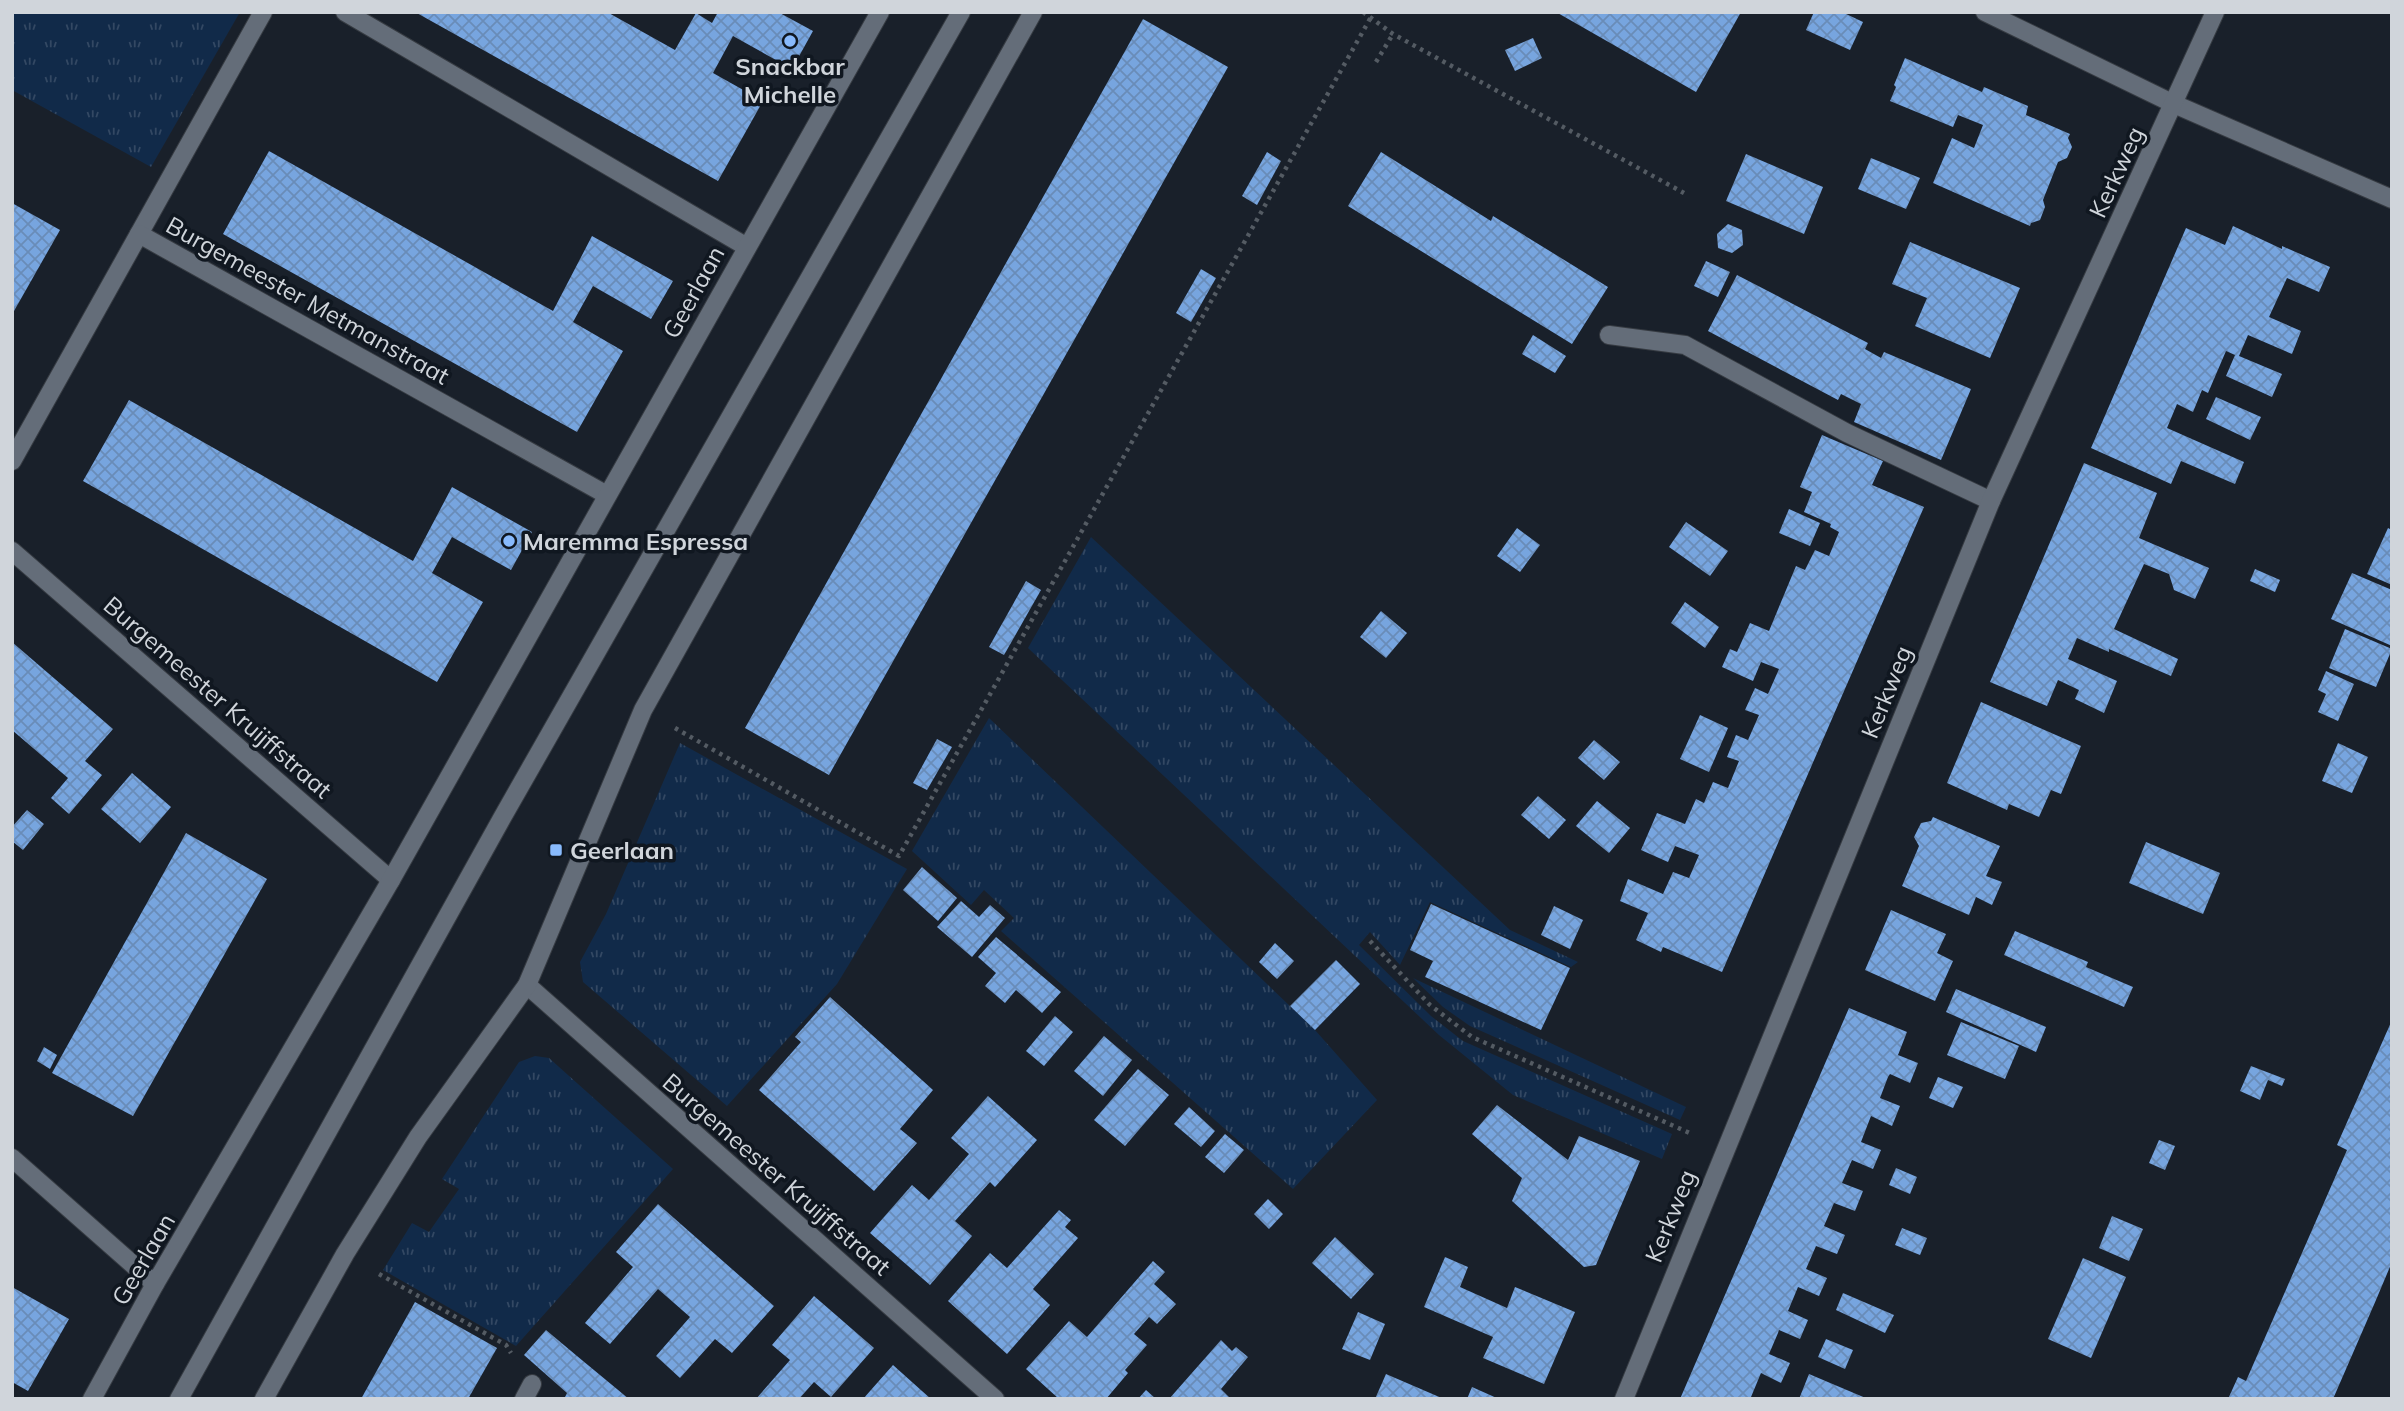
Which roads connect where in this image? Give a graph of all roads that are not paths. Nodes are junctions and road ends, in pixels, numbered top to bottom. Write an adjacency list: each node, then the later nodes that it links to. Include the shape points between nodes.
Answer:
1 (263, 12): 10 (street)
2 (345, 12): 11 (street)
3 (880, 12): 11 (street, Geerlaan)
4 (961, 12): 22 (street, via 502,818)
5 (1033, 12): 18 (street, via 643,710)
6 (1985, 12): 8 (street)
7 (2215, 12): 8 (street, Kerkweg)
8 (2174, 104): 9 (street); 15 (street, Kerkweg)
9 (2392, 199)
10 (139, 234): 13 (street, Burgemeester Metmanstraat); 14 (street, Burgemeester Metmanstraat)
11 (747, 247): 14 (street, Geerlaan)
12 (1609, 335): 15 (street, via 1685,345 1847,433)
13 (12, 461)
14 (607, 495): 17 (street, Geerlaan)
15 (1991, 501): 25 (street, Kerkweg)
16 (12, 551): 17 (street, Burgemeester Kruijffstraat)
17 (391, 880): 20 (street, Geerlaan)
18 (527, 985): 23 (street, via 418,1137 345,1254); 24 (street, Burgemeester Kruijffstraat)
19 (12, 1158): 20 (street)
20 (155, 1284): 21 (street, Geerlaan)
21 (92, 1399)
22 (179, 1399)
23 (264, 1399)
24 (995, 1399)
25 (1623, 1399)

